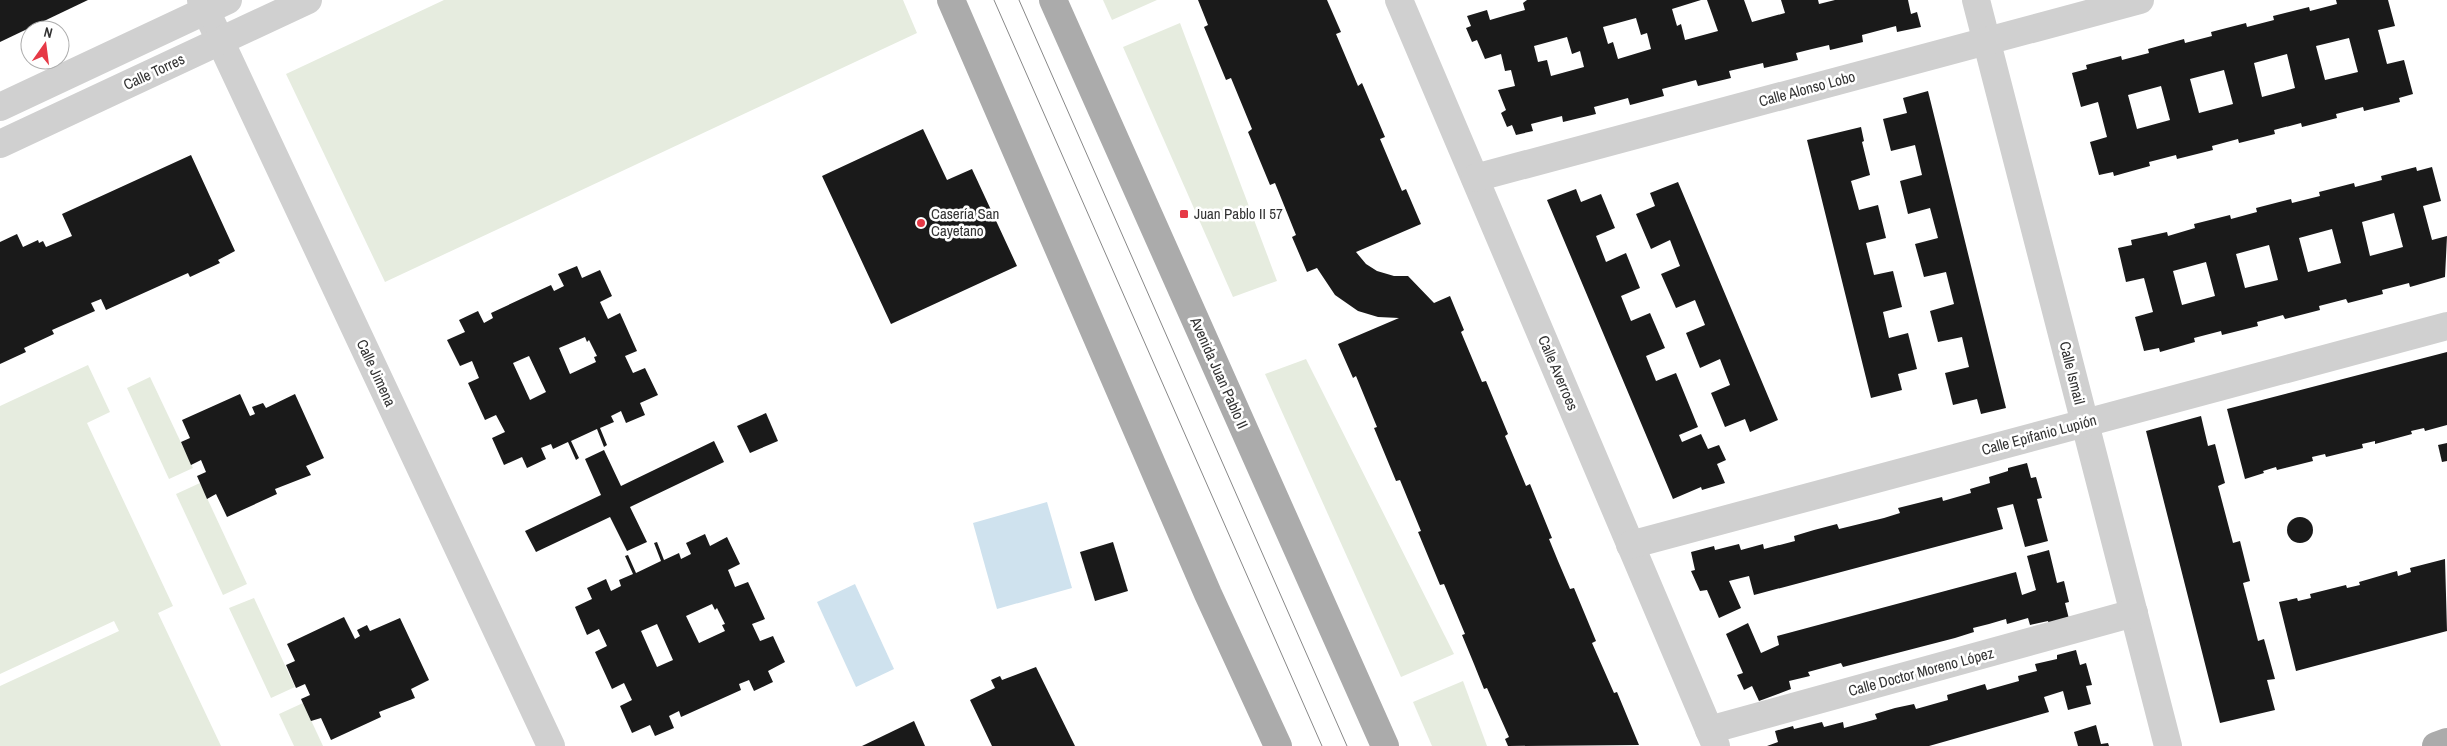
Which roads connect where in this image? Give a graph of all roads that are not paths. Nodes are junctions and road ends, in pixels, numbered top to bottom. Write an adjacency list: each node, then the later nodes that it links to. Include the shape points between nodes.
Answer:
1 (308, 0): 9 (street, Calle Torres)
2 (951, 0): 20 (main road, via 1200,576)
3 (1053, 0): 21 (main road, Avenida Juan Pablo II)
4 (1976, 0): 8 (street, Calle Ismail)
5 (2140, 0): 8 (street, Calle Alonso Lobo)
6 (1405, 1): 12 (street, Calle Averroes)
7 (212, 3): 9 (street, Calle Jimena); 10 (street)
8 (1987, 41): 12 (street, Calle Alonso Lobo); 14 (street, Calle Ismail)
9 (220, 42): 11 (street, Calle Torres); 19 (street, Calle Jimena)
10 (0, 107)
11 (0, 144)
12 (1475, 178): 15 (street, Calle Averroes)
13 (2447, 326): 14 (street, Calle Epifanio Lupión)
14 (2085, 423): 15 (street, Calle Epifanio Lupión); 16 (street, Calle Ismail)
15 (1630, 545): 17 (street, Calle Averroes)
16 (2134, 613): 17 (street, Calle Doctor Moreno López); 22 (street, Calle Ismail)
17 (1712, 738)
18 (2447, 742): 23 (main road)
19 (551, 746)
20 (1278, 746)
21 (1385, 746)
22 (2168, 746)
23 (2436, 746)

